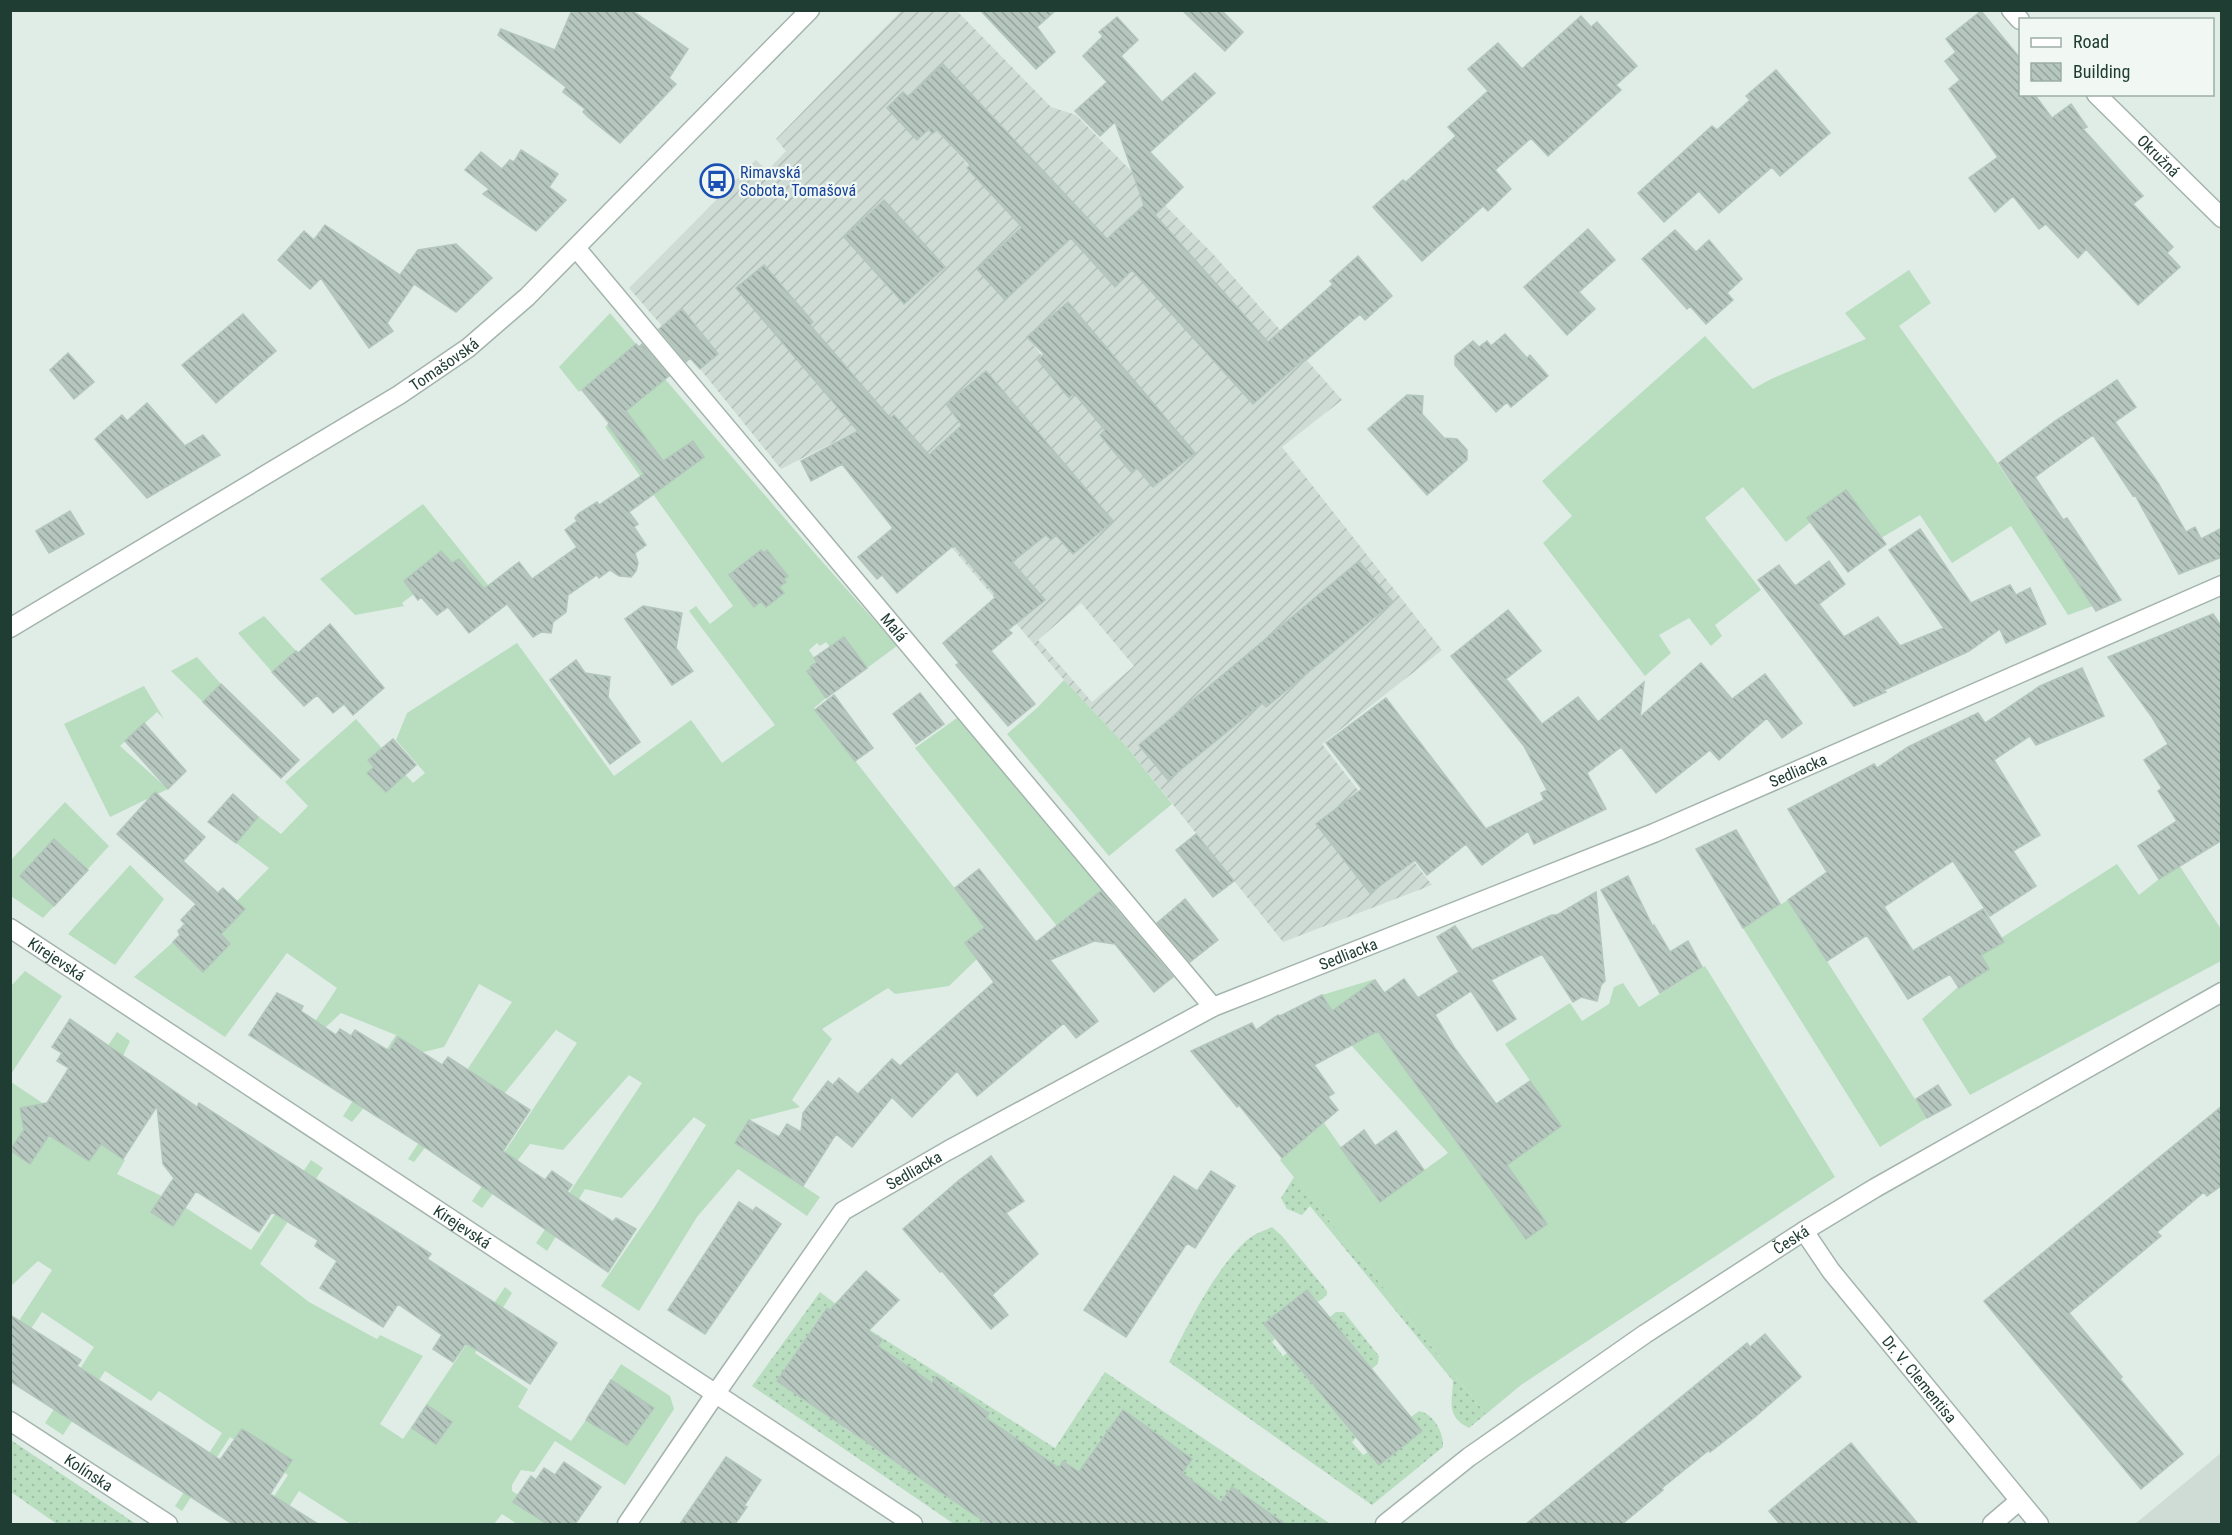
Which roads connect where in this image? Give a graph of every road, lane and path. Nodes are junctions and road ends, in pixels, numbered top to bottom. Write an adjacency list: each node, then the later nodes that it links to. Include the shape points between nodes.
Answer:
1 (793, 10): 3 (street)
2 (810, 10): 3 (street, Tomašovská)
3 (788, 34): 6 (street, Tomašovská)
4 (2098, 96): 5 (street, Okružná)
5 (2222, 218)
6 (576, 248): 8 (street, Tomašovská, via 468,348 399,395); 11 (street, Malá)
7 (2222, 585): 11 (street, Sedliacka, via 1654,833)
8 (10, 628)
9 (10, 928): 13 (street, Kirejevská)
10 (2222, 992): 12 (street, Česká)
11 (1213, 1007): 13 (street, Sedliacka, via 843,1211)
12 (1804, 1231): 15 (street, Dr. V. Clementisa, via 1831,1271); 19 (street, Česká, via 1644,1334 1468,1457)
13 (716, 1393): 17 (street, Sedliacka); 18 (street, Kirejevská)
14 (10, 1421): 16 (street, Kolínska)
15 (2019, 1501): 20 (street); 21 (street, Dr. V. Clementisa)
16 (168, 1524)
17 (627, 1524)
18 (913, 1524)
19 (1385, 1524)
20 (1992, 1524)
21 (2038, 1524)

